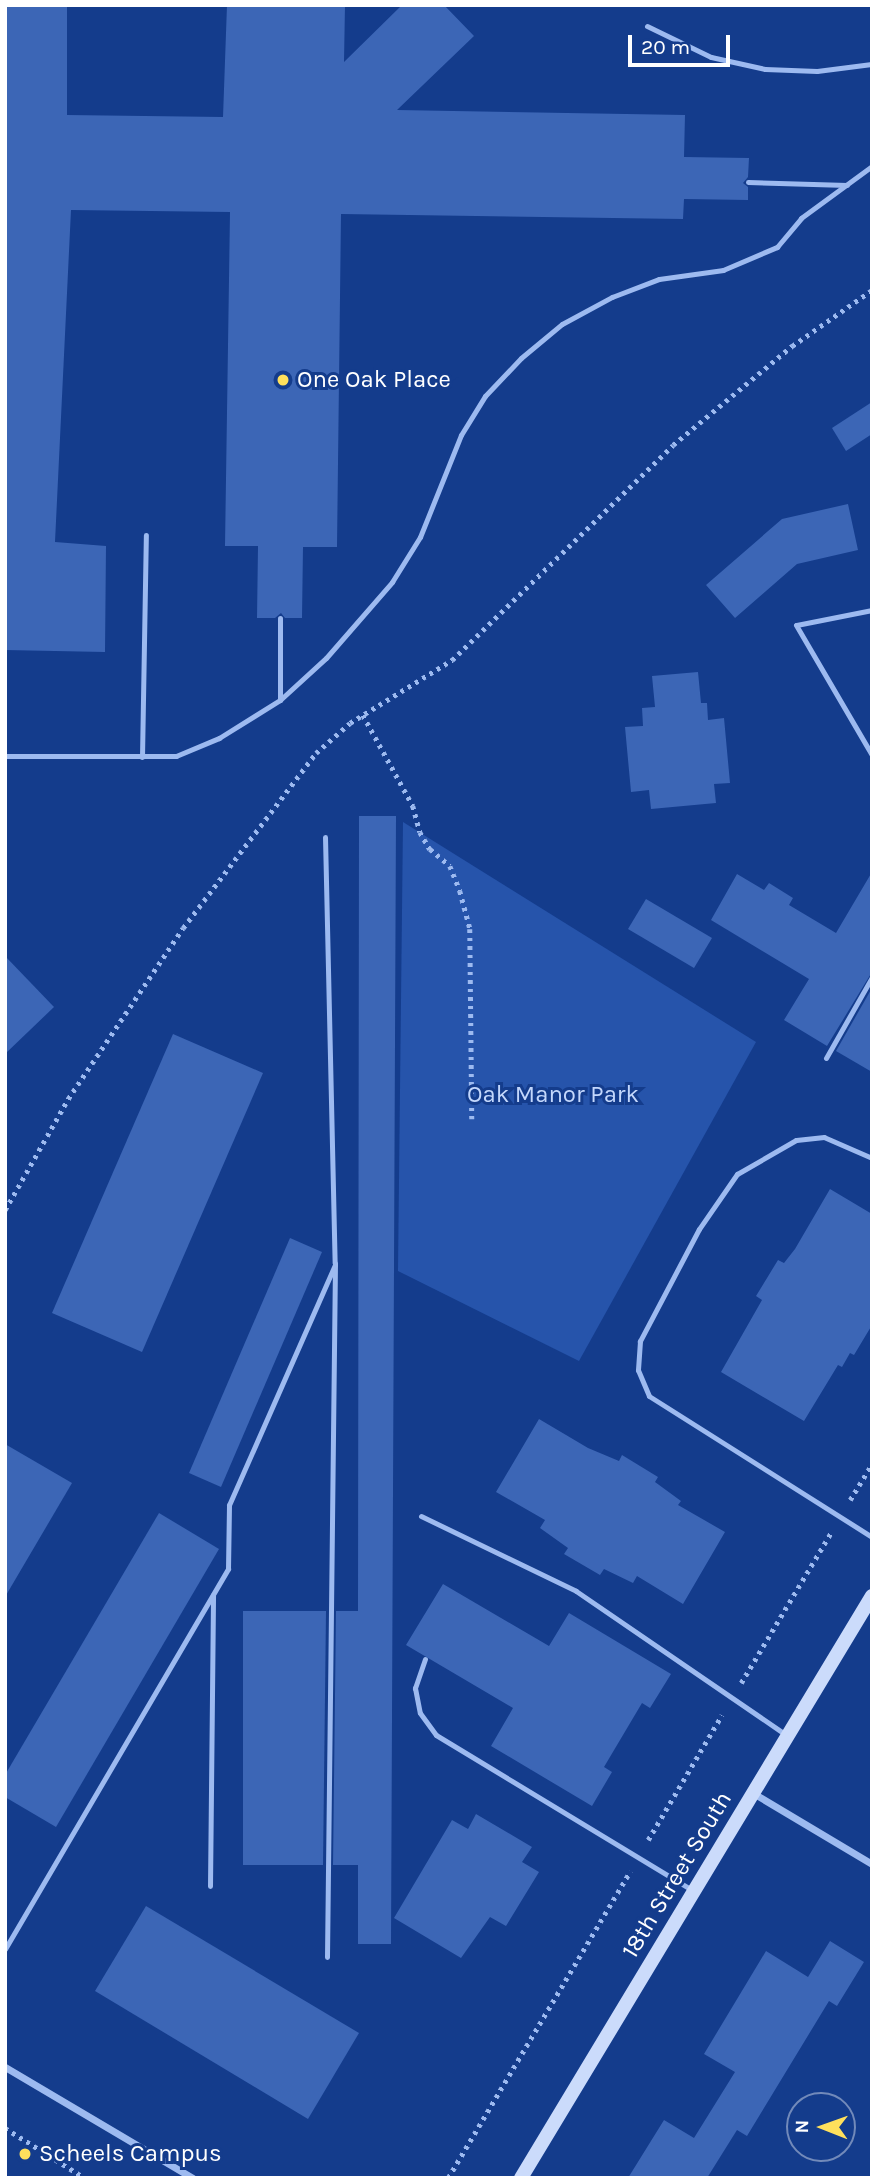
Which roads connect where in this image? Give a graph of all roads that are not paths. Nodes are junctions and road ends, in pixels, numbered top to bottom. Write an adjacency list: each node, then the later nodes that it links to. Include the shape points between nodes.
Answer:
1 (648, 26): 2 (lane, via 711,57 765,69 817,72)
2 (872, 64)
3 (872, 166): 5 (lane)
4 (748, 182): 5 (lane)
5 (847, 185): 9 (lane, via 801,218 777,247 723,270 659,279 612,297 562,324 521,358 485,396 461,435 420,537 392,582 326,658)
6 (146, 535): 12 (lane)
7 (872, 610): 10 (lane, via 796,625)
8 (280, 618): 9 (lane)
9 (280, 700): 12 (lane, via 198,747 176,756)
10 (872, 755)
11 (5, 756): 12 (lane)
12 (142, 757)
13 (326, 837): 17 (lane)
14 (872, 977): 15 (lane)
15 (826, 1058)
16 (872, 1158): 19 (lane, via 824,1137 796,1140 737,1174 699,1229 640,1341 638,1370 649,1396)
17 (335, 1263): 20 (lane, via 229,1505 228,1569); 29 (lane)
18 (421, 1516): 23 (lane, via 576,1591)
19 (872, 1537)
20 (213, 1594): 26 (lane); 28 (lane)
21 (872, 1596): 23 (street, 18th Street South)
22 (425, 1659): 27 (lane, via 415,1688 420,1713 436,1735)
23 (788, 1736): 24 (street, 18th Street South)
24 (753, 1793): 25 (street); 27 (street, 18th Street South)
25 (872, 1864)
26 (210, 1886)
27 (694, 1891): 32 (street, 18th Street South)
28 (5, 1950)
29 (327, 1957)
30 (5, 2067): 31 (street)
31 (193, 2178)
32 (521, 2178)

